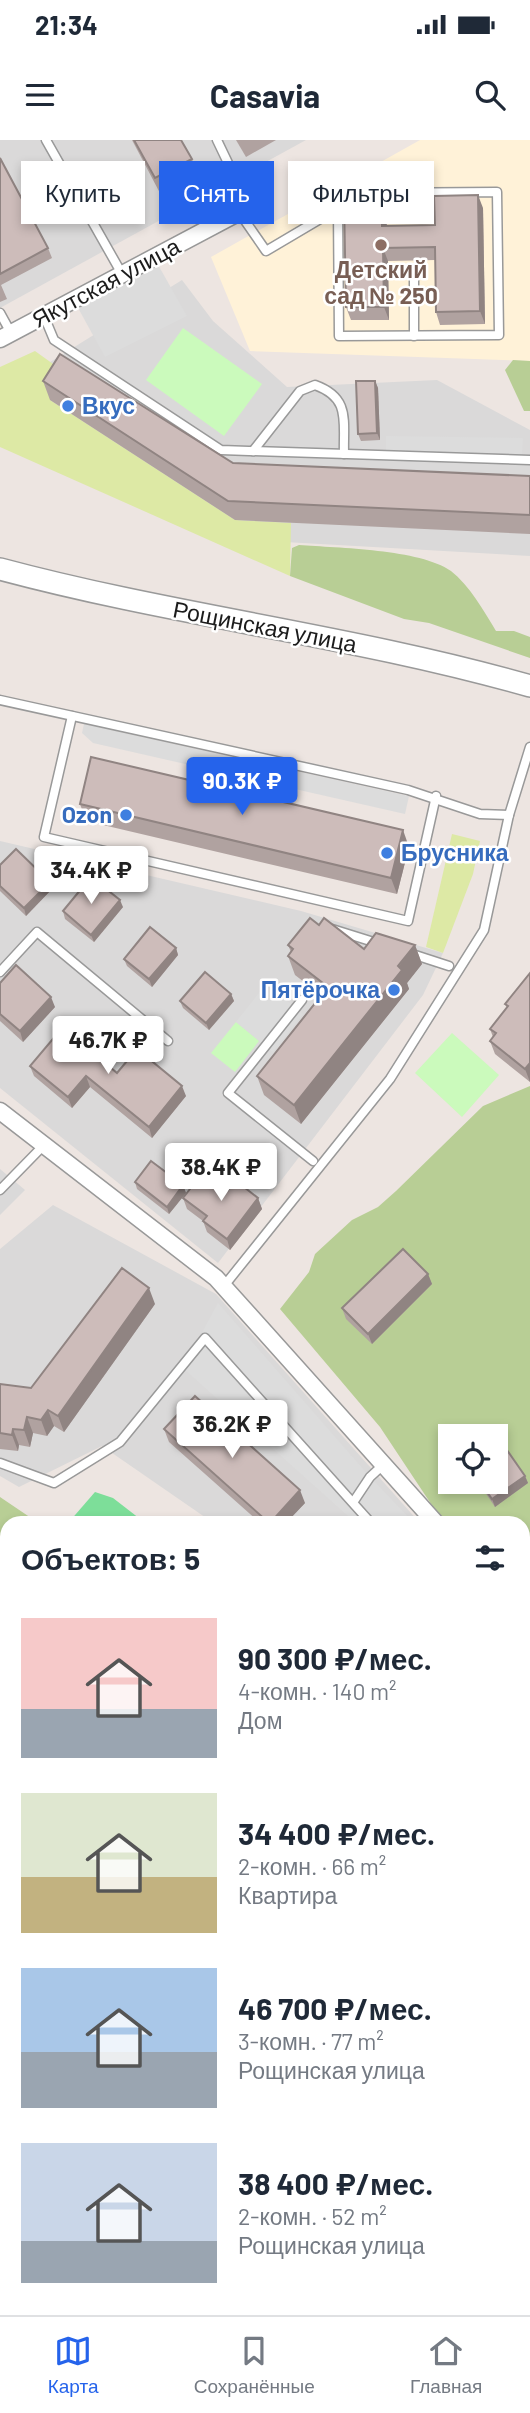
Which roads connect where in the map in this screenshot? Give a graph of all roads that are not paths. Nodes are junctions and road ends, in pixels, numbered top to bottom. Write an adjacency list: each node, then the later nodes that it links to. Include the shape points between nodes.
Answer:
1 (46, 140): 9 (lane)
2 (217, 140): 3 (lane)
3 (225, 161)
4 (434, 192): 14 (lane, via 497,192 499,335)
5 (216, 224): 9 (street, Якутская улица)
6 (252, 224): 7 (lane, via 267,251)
7 (312, 224)
8 (338, 224): 14 (lane, via 339,336)
9 (122, 274): 12 (street, Якутская улица)
10 (414, 277): 14 (lane)
11 (0, 313): 13 (lane)
12 (44, 316): 13 (street, Якутская улица); 15 (lane, via 54,340 221,450)
13 (6, 336)
14 (414, 336)
15 (253, 452): 16 (lane); 16 (lane, via 300,391 315,385 333,391 342,406)
16 (344, 454): 17 (lane)
17 (530, 460)
18 (0, 569): 19 (street, Рощинская улица, via 160,607 402,653)
19 (530, 686)
20 (0, 700): 21 (lane)
21 (72, 716): 23 (lane); 23 (lane, via 44,837 395,918 408,920)
22 (530, 747): 24 (lane)
23 (436, 796): 24 (lane, via 480,814)
24 (509, 815): 36 (lane, via 484,930 390,1079)
25 (327, 928): 26 (lane)
26 (388, 947)
27 (401, 950): 28 (lane)
28 (449, 966)
29 (0, 972): 31 (lane, via 37,932)
30 (302, 1000): 34 (lane, via 228,1093)
31 (168, 1041)
32 (0, 1111): 33 (street)
33 (44, 1146): 35 (lane); 36 (street)
34 (313, 1161)
35 (0, 1190)
36 (224, 1286): 38 (street)
37 (0, 1462): 39 (lane, via 54,1483 120,1442 205,1338)
38 (382, 1466): 39 (lane); 41 (street)
39 (354, 1502): 40 (lane)
40 (365, 1516)
41 (429, 1516)

